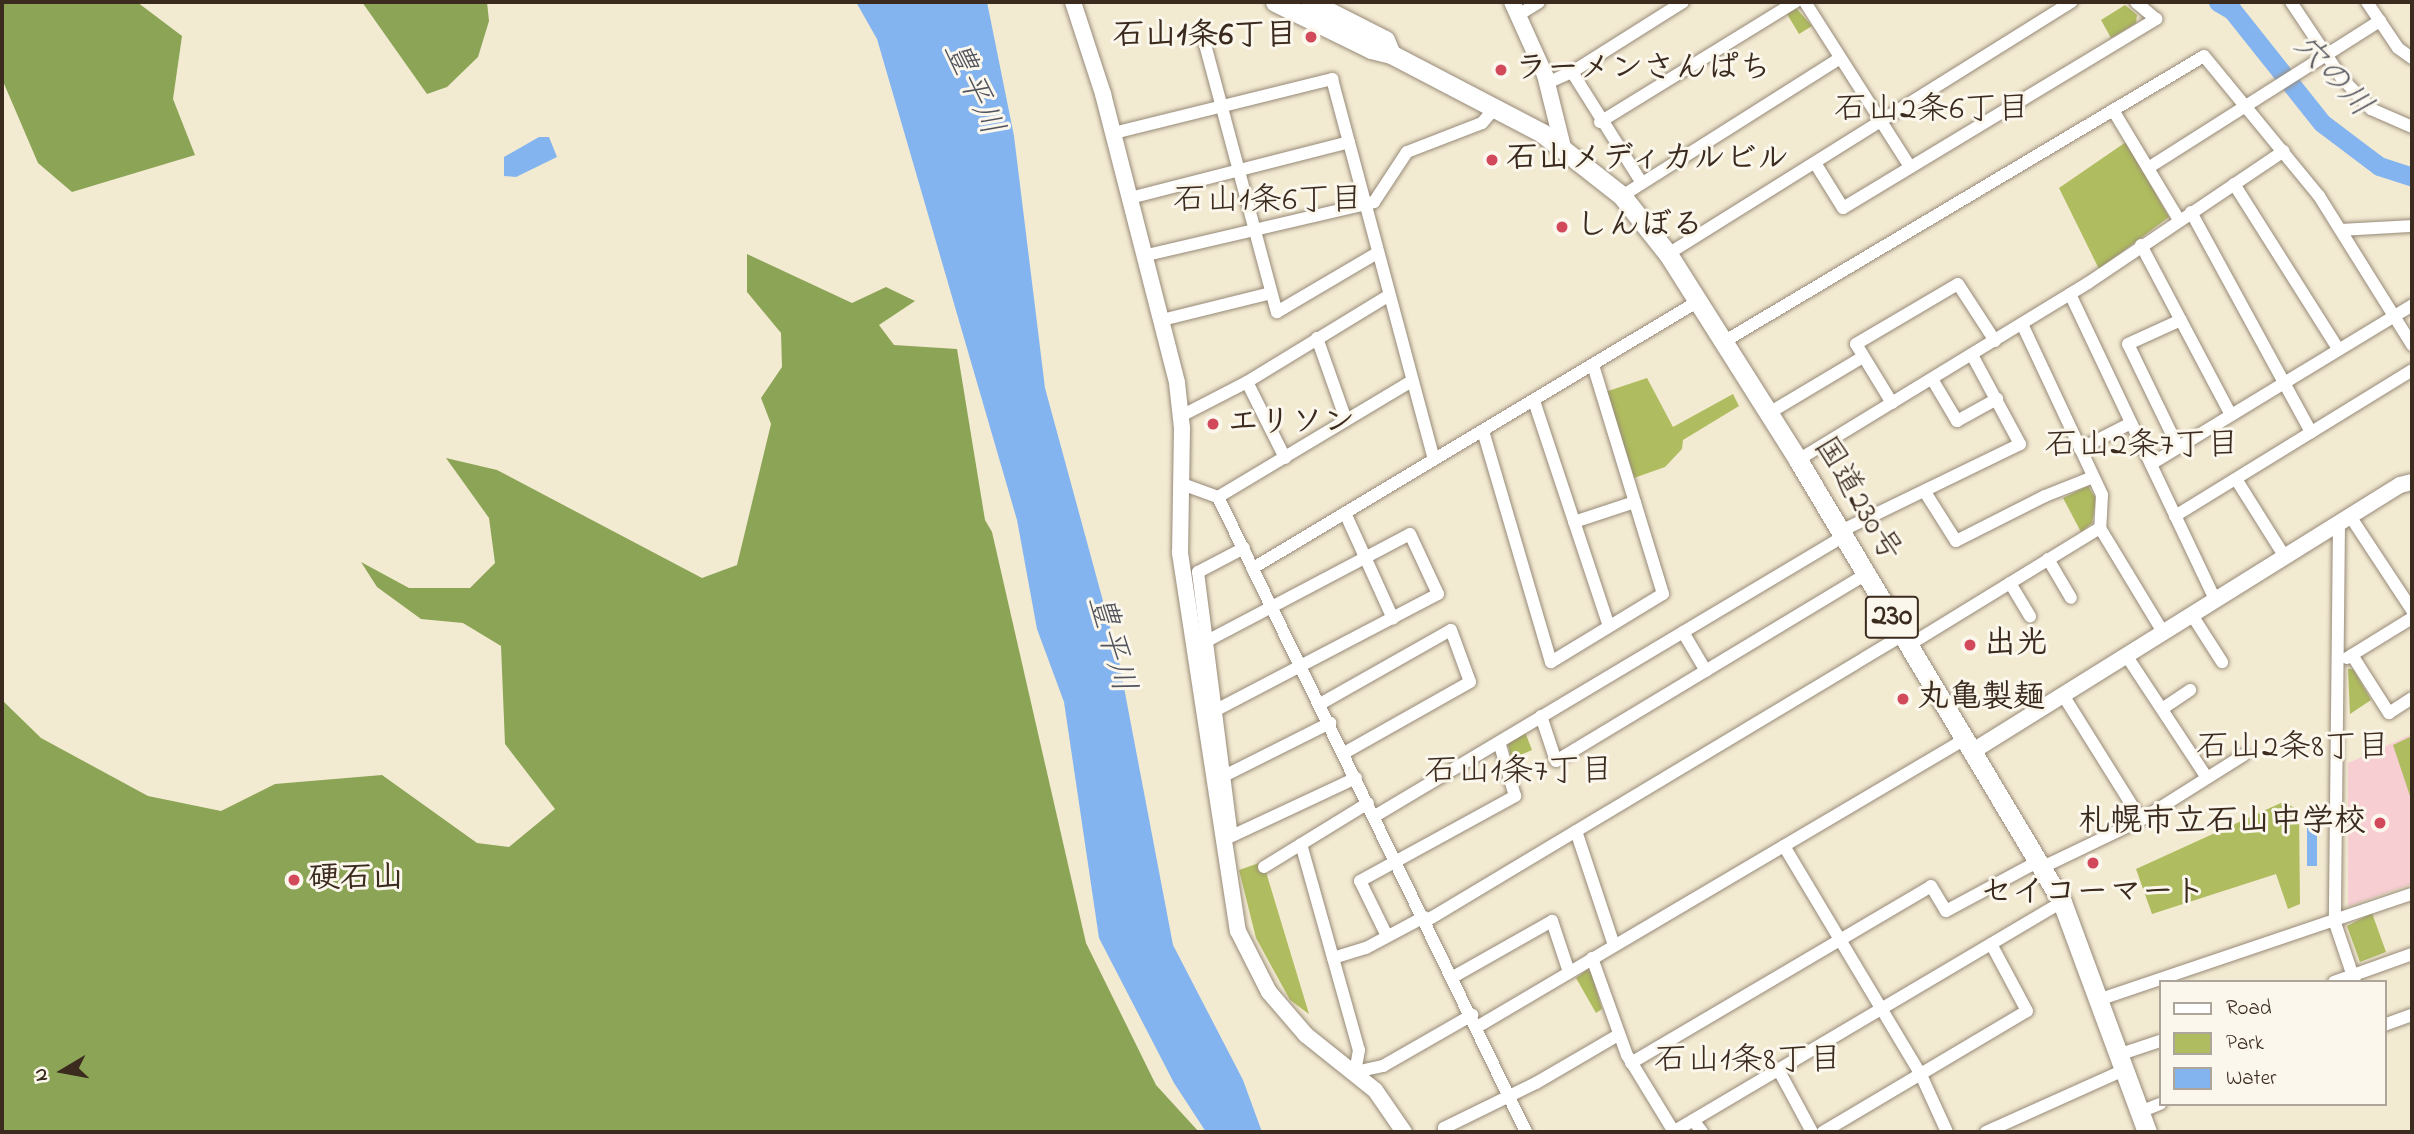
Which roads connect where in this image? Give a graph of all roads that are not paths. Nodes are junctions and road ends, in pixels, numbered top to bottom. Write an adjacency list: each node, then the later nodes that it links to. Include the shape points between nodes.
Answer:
1 (1073, 2): 28 (street)
2 (1275, 2): 15 (highway, 国道230号 / 230, via 1371,49)
3 (1310, 2): 15 (highway, 国道230号 / 230, via 1384,40)
4 (1539, 2): 12 (street)
5 (1683, 2): 19 (street)
6 (1795, 2): 26 (street)
7 (1805, 2): 17 (street)
8 (2072, 2): 25 (street)
9 (2136, 2): 33 (street, via 2155,19)
10 (2291, 2): 16 (street)
11 (2367, 2): 13 (street)
12 (1516, 8): 20 (street)
13 (2380, 21): 16 (street); 18 (street, via 2398,48)
14 (1202, 33): 21 (street)
15 (1391, 54): 23 (highway, 国道230号 / 230)
16 (2327, 56): 22 (street); 27 (street, via 2371,108)
17 (1840, 58): 25 (street); 36 (street)
18 (2412, 58)
19 (1572, 72): 20 (street); 26 (street)
20 (1547, 83): 30 (street)
21 (1222, 106): 28 (street); 29 (street, via 1332,79); 35 (street)
22 (2248, 106): 24 (street, via 2204,56); 31 (street); 34 (street)
23 (1495, 108): 30 (highway, 国道230号 / 230); 40 (street, via 1482,123 1406,152 1374,202)
24 (2113, 110): 34 (street); 59 (street)
25 (1881, 121): 32 (street); 33 (street)
26 (1600, 122): 36 (street)
27 (2412, 127)
28 (1114, 133): 39 (street)
29 (1349, 142): 35 (street); 40 (street)
30 (1563, 147): 38 (highway, 国道230号 / 230)
31 (2284, 151): 37 (street); 43 (street)
32 (1815, 163): 33 (street, via 1843,208); 47 (street)
33 (1910, 167)
34 (2148, 168): 41 (street)
35 (1239, 170): 39 (street); 44 (street)
36 (1642, 183): 38 (street)
37 (2234, 184): 41 (street); 62 (street)
38 (1622, 196): 47 (highway, 国道230号 / 230)
39 (1130, 198): 48 (street)
40 (1365, 205): 44 (street); 46 (street)
41 (2185, 216): 45 (street); 70 (street)
42 (2412, 226): 43 (street)
43 (2342, 230): 54 (street)
44 (1256, 231): 48 (street); 49 (street)
45 (2141, 245): 50 (street); 56 (street)
46 (1377, 253): 49 (street, via 1277,312); 51 (street)
47 (1668, 254): 52 (highway, 国道230号 / 230)
48 (1147, 255): 55 (street)
49 (1271, 293): 55 (street)
50 (2070, 294): 57 (street); 78 (street)
51 (1388, 296): 58 (street); 69 (street)
52 (1700, 300): 59 (highway, 国道230号 / 230); 65 (street)
53 (2412, 305): 54 (street)
54 (2394, 316): 61 (street); 62 (street)
55 (1162, 320): 76 (street)
56 (2181, 320): 75 (street); 81 (street, via 2128,344)
57 (2022, 324): 60 (street); 82 (street)
58 (1317, 338): 68 (street); 77 (street)
59 (1725, 341): 74 (highway, 国道230号 / 230)
60 (1995, 341): 63 (street); 64 (street, via 1958,285 1856,344)
61 (2412, 345)
62 (2339, 350): 70 (street)
63 (1972, 355): 67 (street); 71 (street)
64 (1864, 357): 73 (street); 74 (street)
65 (1593, 365): 72 (street); 93 (street)
66 (2412, 370): 80 (street)
67 (1932, 379): 71 (street, via 1957,421); 73 (street)
68 (1247, 382): 76 (street); 83 (street)
69 (1410, 382): 77 (street); 84 (street)
70 (2282, 385): 75 (street); 80 (street)
71 (1997, 399): 91 (street, via 2020,444)
72 (1534, 401): 79 (street); 97 (street)
73 (1892, 403): 85 (street)
74 (1769, 413): 85 (highway, 国道230号 / 230)
75 (2231, 415): 81 (street)
76 (1181, 416): 90 (street)
77 (1346, 420): 83 (street)
78 (2131, 423): 82 (street); 86 (street)
79 (1483, 431): 84 (street); 115 (street, via 1551,662)
80 (2311, 432): 88 (street)
81 (2178, 447): 86 (street)
82 (2080, 449): 87 (street)
83 (1285, 458): 92 (street)
84 (1434, 460): 94 (street)
85 (1798, 460): 99 (highway, 国道230号 / 230)
86 (2151, 464): 95 (street)
87 (2093, 477): 91 (street, via 1956,541); 98 (street, via 2102,495)
88 (2236, 479): 95 (street); 101 (street)
89 (2412, 482): 96 (street)
90 (1182, 484): 92 (street); 176 (street, via 1180,553 1238,931 1269,992 1306,1035)
91 (1925, 492): 99 (street)
92 (1218, 497): 100 (street)
93 (1635, 502): 97 (street); 115 (street, via 1663,594)
94 (1345, 513): 102 (street); 104 (street)
95 (2175, 516): 108 (street)
96 (2345, 519): 101 (street); 110 (street); 123 (street)
97 (1574, 522): 115 (street)
98 (2100, 528): 103 (street); 117 (street)
99 (1842, 533): 105 (highway, 国道230号 / 230); 116 (street)
100 (1244, 548): 104 (street); 119 (street, via 1198,572)
101 (2285, 556): 108 (street)
102 (1365, 558): 109 (street); 114 (street); 114 (street, via 1410,534 1438,594)
103 (2048, 559): 106 (street); 107 (street)
104 (1254, 568): 109 (street)
105 (1866, 573): 118 (highway, 国道230号 / 230); 125 (street)
106 (2010, 583): 112 (street); 118 (street)
107 (2071, 598)
108 (2215, 600): 111 (street)
109 (1274, 609): 119 (street); 124 (street)
110 (2412, 610)
111 (2192, 615): 117 (street); 122 (street)
112 (2030, 616)
113 (2412, 618): 120 (street)
114 (1393, 619): 124 (street)
115 (1609, 626)
116 (1683, 632): 125 (street); 132 (street)
117 (2163, 632): 121 (street)
118 (1906, 640): 135 (highway, 国道230号 / 230); 144 (street)
119 (1207, 641): 131 (street)
120 (2352, 655): 123 (street); 128 (street, via 2389,713)
121 (2126, 656): 127 (street); 130 (street)
122 (2222, 662)
123 (2337, 664): 153 (street)
124 (1303, 668): 129 (street); 131 (street)
125 (1706, 671): 132 (street, via 1556,761)
126 (2190, 690): 130 (street)
127 (2063, 695): 135 (street); 143 (street)
128 (2412, 698)
129 (1320, 704): 133 (street); 136 (street, via 1451,630 1471,682)
130 (2162, 709): 140 (street)
131 (1216, 710): 138 (street)
132 (1541, 716): 134 (street)
133 (1329, 723): 136 (street); 138 (street)
134 (1499, 742): 142 (street); 147 (street, via 1515,796)
135 (1969, 745): 146 (street); 148 (highway, 国道230号 / 230)
136 (1344, 754): 139 (street)
137 (2244, 755): 140 (street)
138 (1224, 776): 139 (street, via 1232,836)
139 (1356, 778): 141 (street)
140 (2207, 778): 143 (street)
141 (1368, 803): 142 (street); 145 (street)
142 (1375, 816): 147 (street)
143 (2141, 820): 148 (street)
144 (1576, 831): 152 (street); 157 (street)
145 (1301, 845): 149 (street); 159 (street)
146 (1784, 846): 155 (street); 157 (street)
147 (1396, 861): 152 (street); 154 (street, via 1360,881)
148 (2041, 864): 151 (highway, 国道230号 / 230); 155 (street, via 1946,911 1931,886)
149 (1264, 867)
150 (2412, 894): 153 (street)
151 (2062, 902): 156 (street); 166 (highway, 国道230号 / 230)
152 (1425, 919): 154 (street); 162 (street)
153 (2335, 923): 163 (street); 165 (street)
154 (1387, 936): 159 (street)
155 (1839, 940): 167 (street); 174 (street)
156 (1991, 944): 167 (street); 177 (street, via 2027,1010)
157 (1614, 946): 160 (street)
158 (2412, 954): 163 (street)
159 (1333, 958): 176 (street, via 1359,1050)
160 (1592, 958): 161 (street); 171 (street)
161 (1569, 972): 162 (street, via 1552,920); 169 (street)
162 (1453, 977): 169 (street)
163 (2354, 979)
164 (2158, 980): 166 (street)
165 (2160, 980)
166 (2101, 999): 173 (highway, 国道230号 / 230)
167 (1880, 1009): 175 (street); 177 (street)
168 (2412, 1015): 170 (street)
169 (1474, 1021): 176 (street, via 1382,1066); 178 (street)
170 (2386, 1024)
171 (1618, 1035): 174 (street); 178 (street)
172 (2158, 1042): 173 (street)
173 (2123, 1062): 180 (highway, 国道230号 / 230); 190 (street)
174 (1631, 1063): 185 (street)
175 (1778, 1069): 181 (street); 187 (street)
176 (1354, 1072): 182 (street, via 1375,1090)
177 (1921, 1075): 188 (street); 189 (street)
178 (1508, 1096): 183 (street); 184 (street)
179 (2158, 1105): 180 (street)
180 (2140, 1112): 191 (highway, 国道230号 / 230)
181 (1693, 1121): 185 (street); 186 (street)
182 (1404, 1132)
183 (1444, 1132)
184 (1526, 1132)
185 (1674, 1132)
186 (1702, 1132)
187 (1812, 1132)
188 (1823, 1132)
189 (1947, 1132)
190 (1986, 1132)
191 (2147, 1132)

